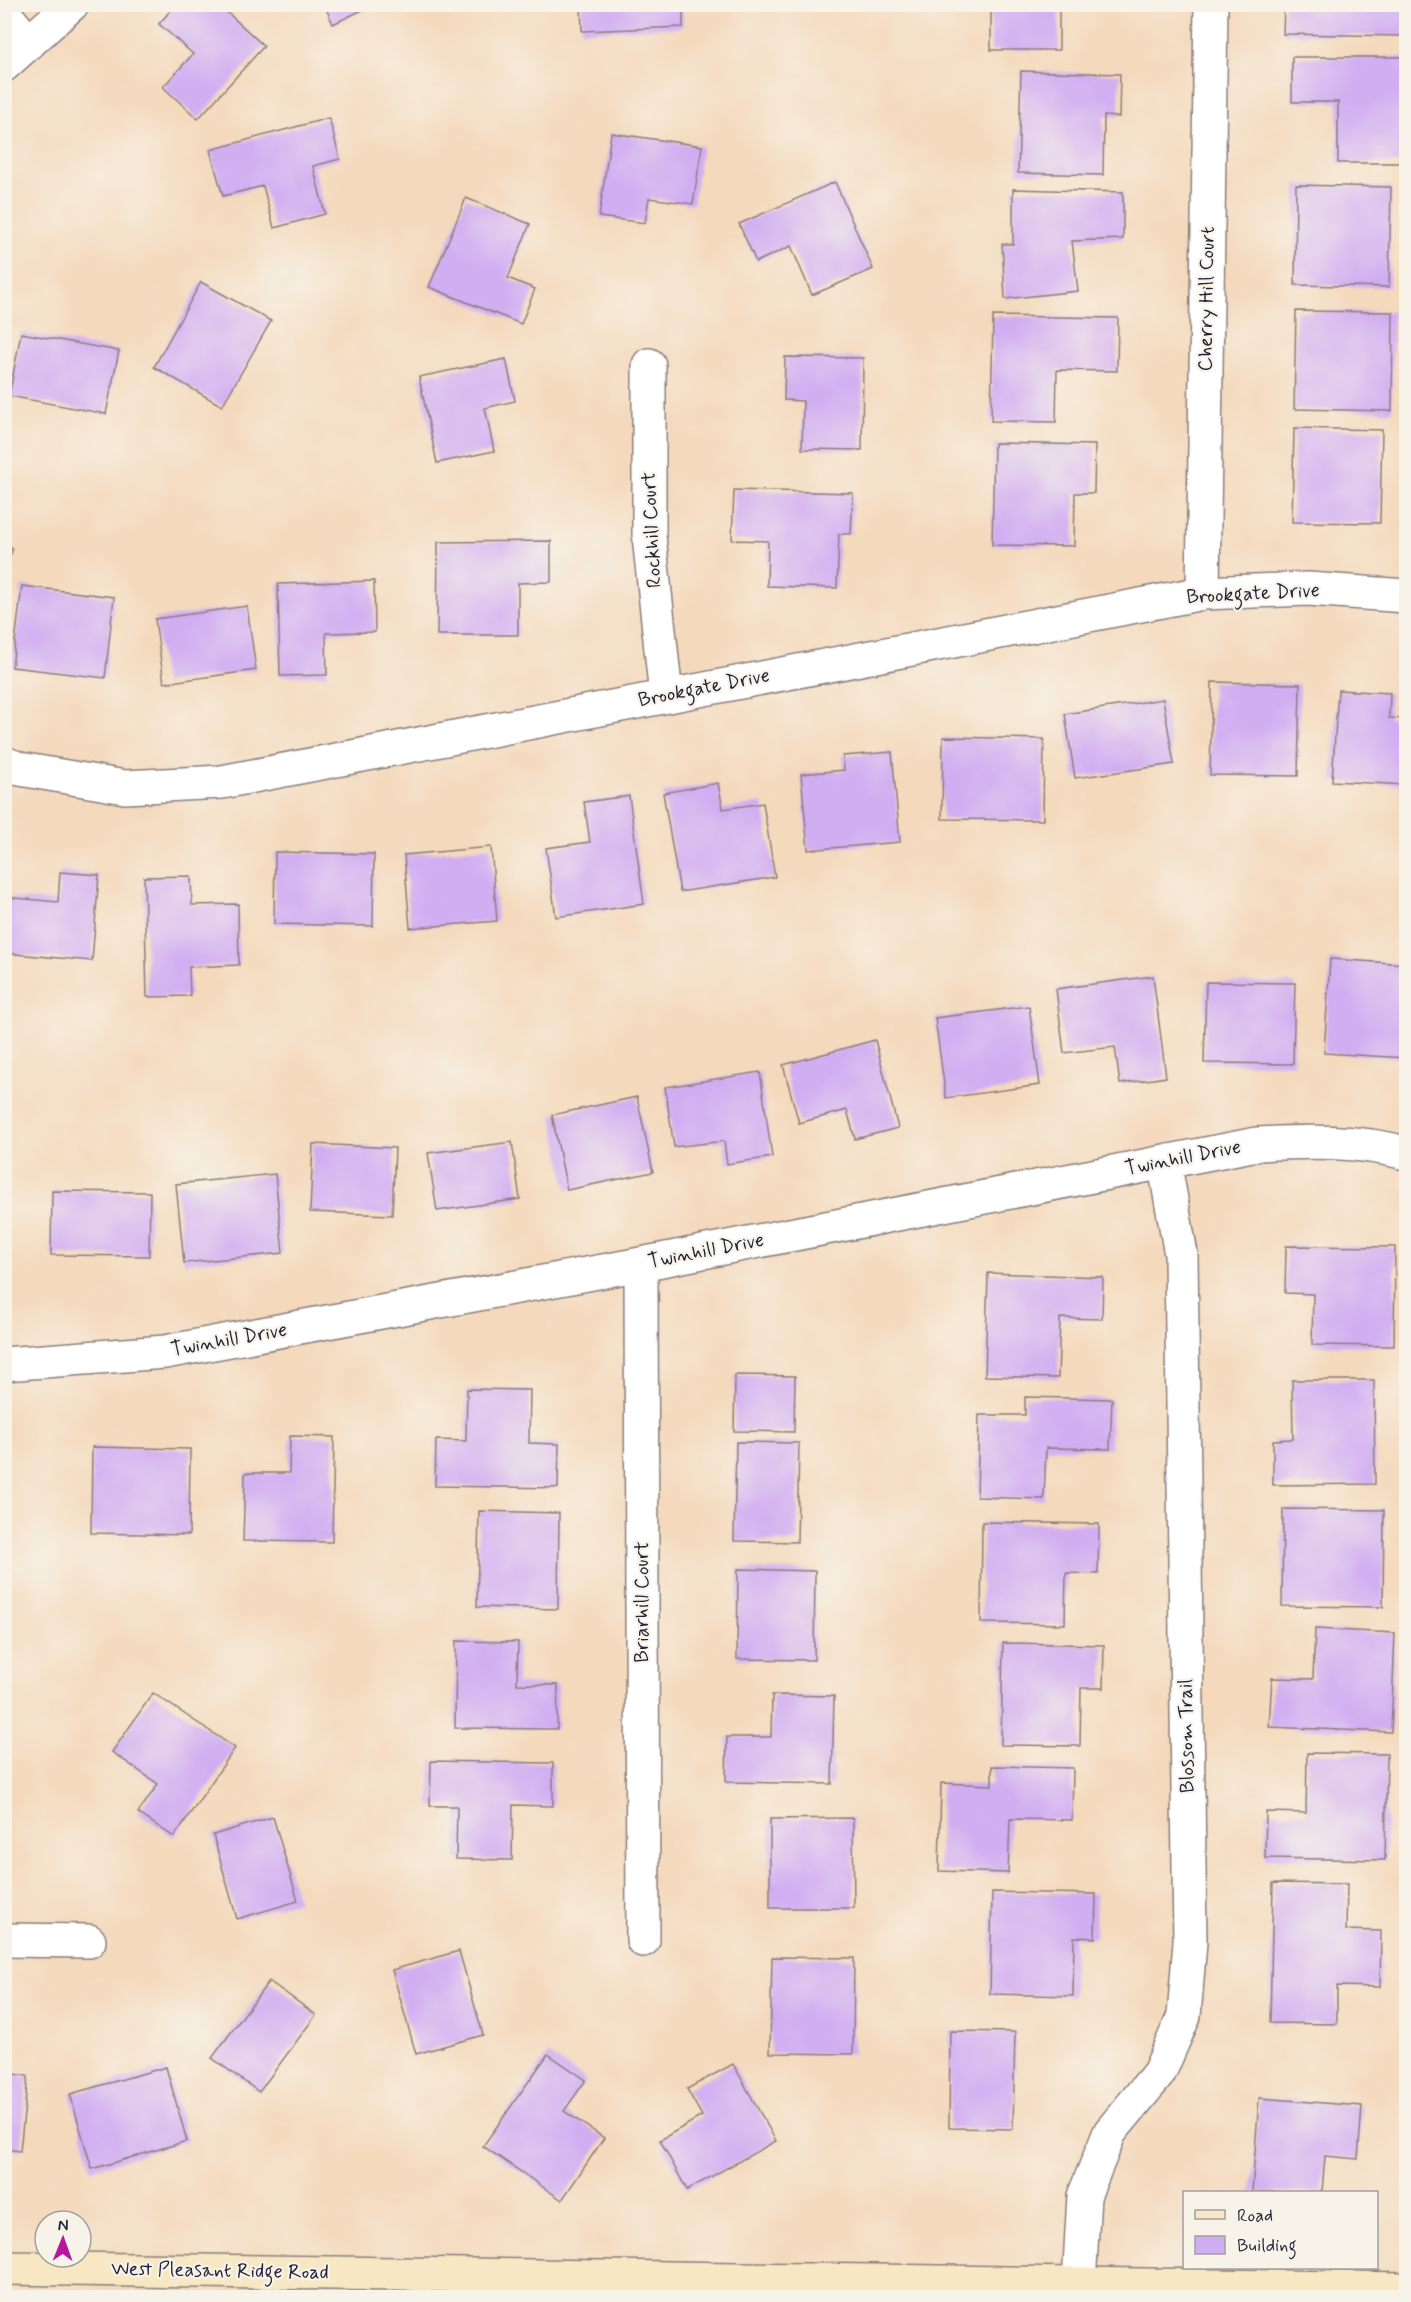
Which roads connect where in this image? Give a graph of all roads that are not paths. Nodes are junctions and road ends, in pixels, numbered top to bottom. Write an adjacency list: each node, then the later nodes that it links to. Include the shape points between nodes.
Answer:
1 (72, 4): 4 (street)
2 (1211, 4): 7 (street, Cherry Hill Court)
3 (4, 14): 4 (street)
4 (29, 43): 5 (street)
5 (4, 65)
6 (649, 365): 9 (street, Rockhill Court, via 649,536)
7 (1203, 593): 8 (street, Brookgate Drive, via 1308,589); 9 (street, Brookgate Drive)
8 (1407, 596)
9 (666, 696): 10 (street, Brookgate Drive, via 222,782 125,787)
10 (4, 763)
11 (1407, 1153): 12 (street, Twinhill Drive, via 1323,1141 1257,1144)
12 (1164, 1161): 13 (street, Twinhill Drive); 19 (street, Blossom Trail, via 1181,1254 1190,1942 1184,2016 1160,2073 1110,2132 1084,2196)
13 (641, 1264): 14 (street, Twinhill Drive, via 165,1352); 16 (street, Briarhill Court)
14 (4, 1364)
15 (4, 1940): 17 (street)
16 (643, 1940)
17 (89, 1941)
18 (4, 2268): 19 (street, West Pleasant Ridge Road)
19 (1079, 2284): 20 (street, West Pleasant Ridge Road)
20 (1407, 2289)

